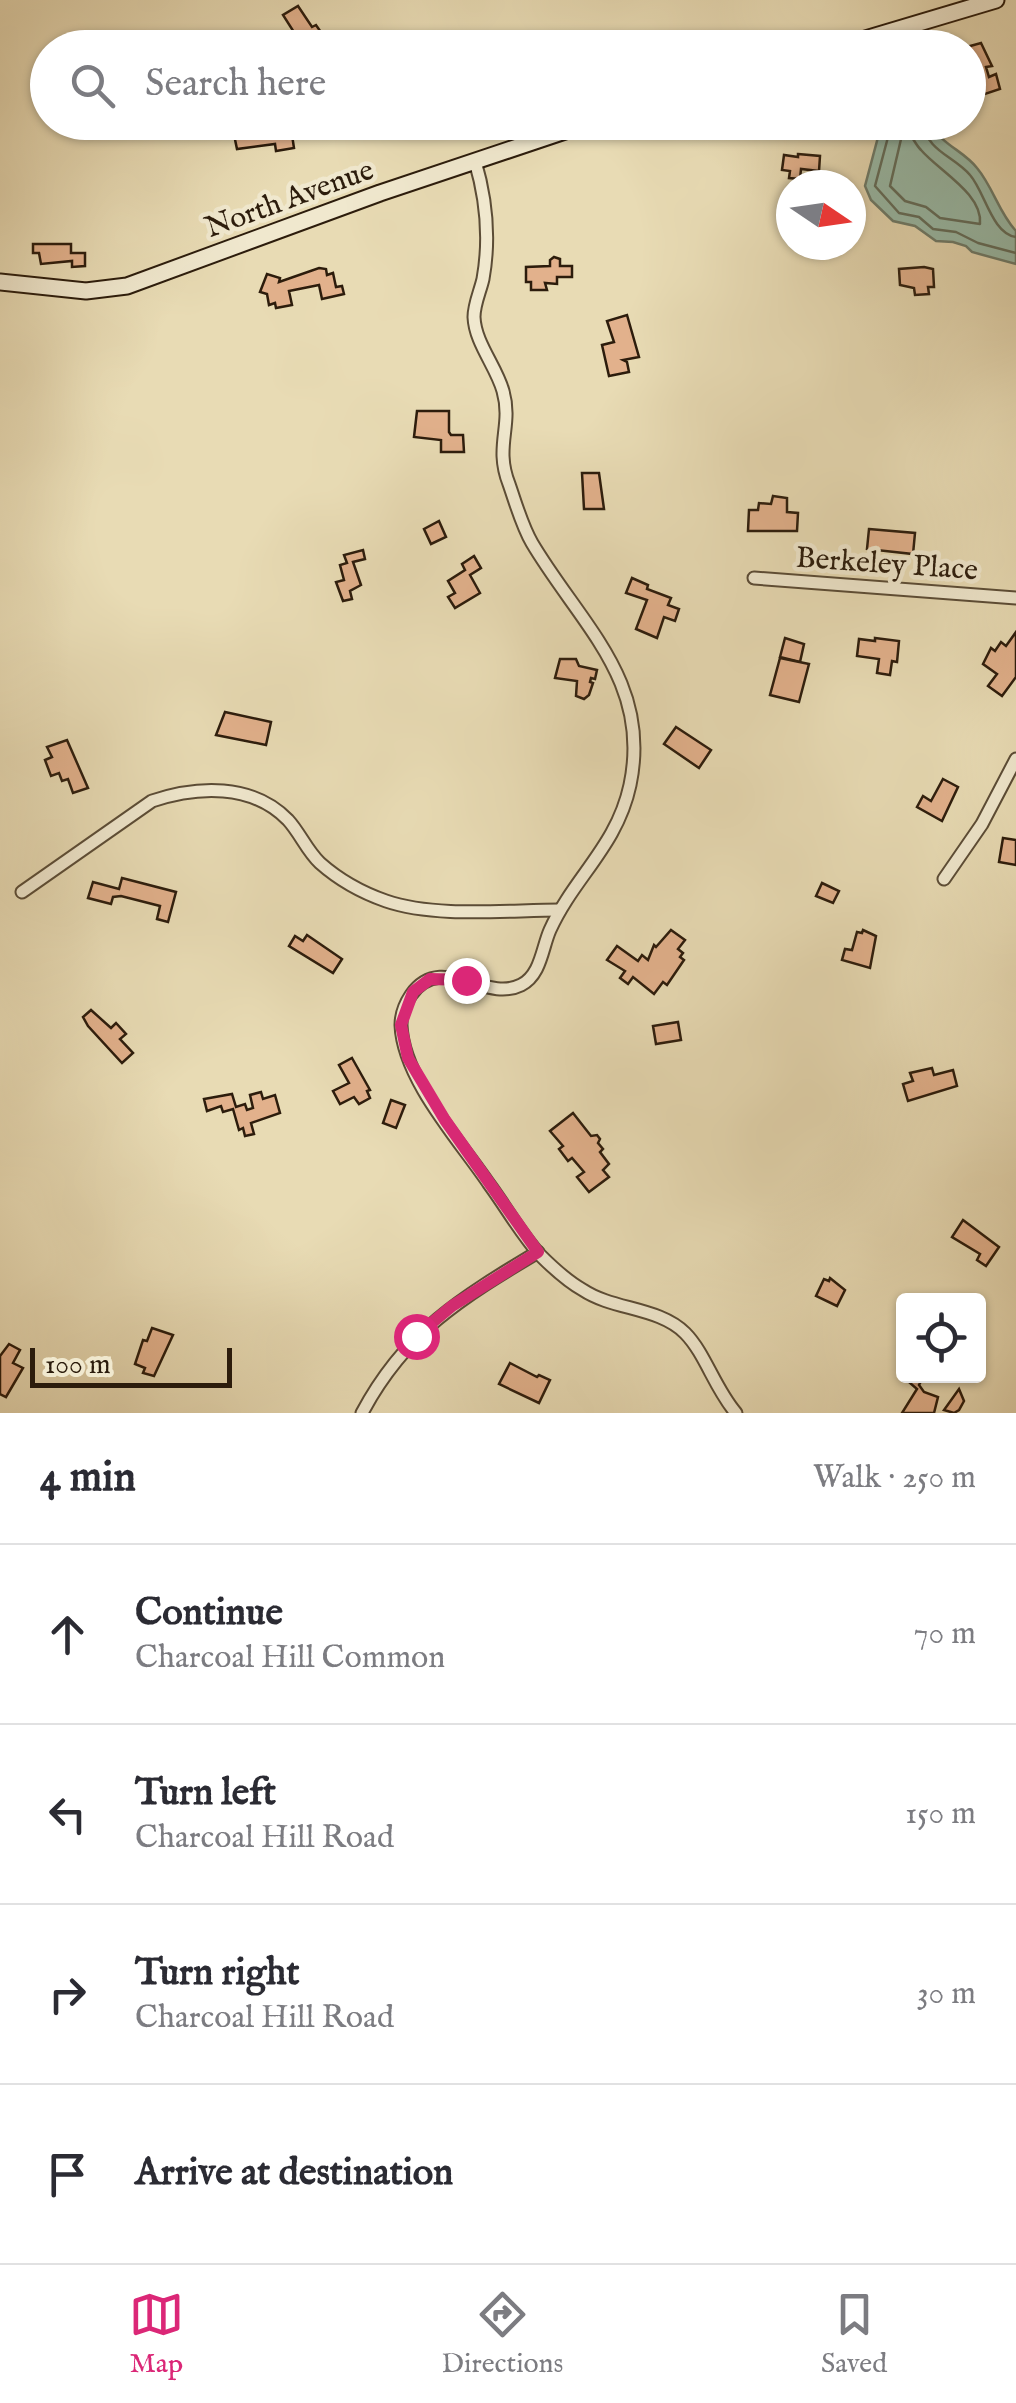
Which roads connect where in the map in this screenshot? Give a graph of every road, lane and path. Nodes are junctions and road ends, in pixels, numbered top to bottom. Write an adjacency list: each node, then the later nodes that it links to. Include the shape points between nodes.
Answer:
1 (996, 0): 2 (street)
2 (895, 30)
3 (537, 140): 4 (street, North Avenue)
4 (475, 160): 5 (street, North Avenue, via 127,286 86,291); 11 (street, via 486,239 474,321 506,404 502,465 530,540 622,679 634,737 630,783 615,833)
5 (0, 282)
6 (754, 578): 7 (street, Berkeley Place)
7 (1016, 598)
8 (1016, 759): 9 (street)
9 (944, 878)
10 (22, 892): 11 (street, via 152,801 207,790 265,803 318,862 385,900 420,908)
11 (560, 910): 12 (street, via 527,982 504,990 451,977 430,979 413,992 401,1025 418,1080)
12 (538, 1252): 13 (street, via 416,1336); 14 (street, via 596,1298 685,1333)
13 (362, 1413)
14 (736, 1413)

